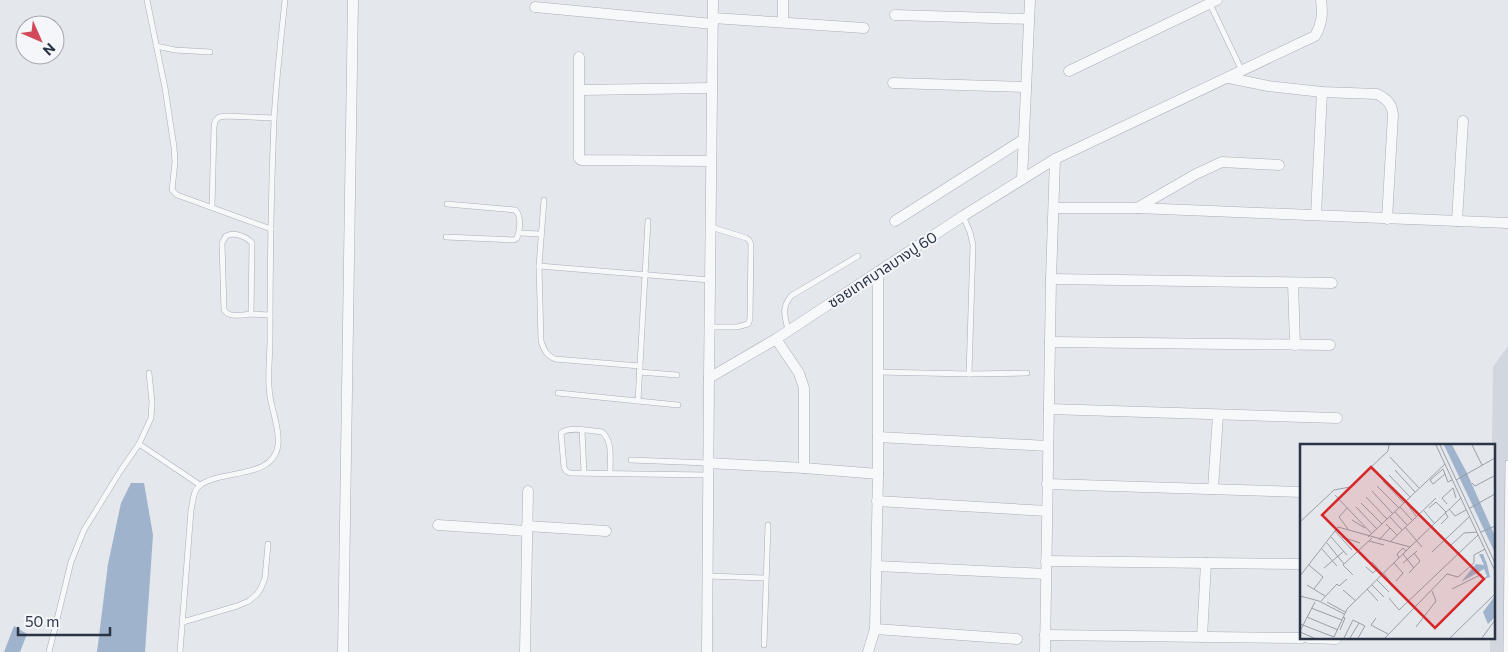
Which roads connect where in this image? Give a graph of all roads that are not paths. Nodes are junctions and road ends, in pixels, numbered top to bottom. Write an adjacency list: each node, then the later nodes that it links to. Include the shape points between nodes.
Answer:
1 (147, 0): 15 (lane)
2 (285, 0): 26 (lane)
3 (352, 0): 119 (street)
4 (713, 0): 12 (street)
5 (783, 0): 13 (street)
6 (1030, 0): 11 (street)
7 (1321, 0): 19 (street, ซอยเทศบาลบางปู 60, via 1323,12 1315,36)
8 (1214, 2): 18 (street); 19 (lane)
9 (535, 7): 12 (street)
10 (895, 15): 11 (street)
11 (1029, 19): 22 (street)
12 (713, 21): 13 (street); 23 (street)
13 (783, 22): 14 (street)
14 (864, 28)
15 (156, 46): 16 (lane); 35 (lane, via 174,147 172,190 177,195)
16 (210, 52)
17 (579, 57): 24 (street)
18 (1069, 71)
19 (1242, 71): 20 (street, ซอยเทศบาลบางปู 60)
20 (1228, 78): 25 (street); 29 (street, ซอยเทศบาลบางปู 60)
21 (893, 83): 22 (street)
22 (1026, 87): 28 (street)
23 (712, 88): 24 (street); 30 (street)
24 (580, 90): 30 (street, via 581,160)
25 (1322, 92): 38 (street); 40 (street, via 1377,94 1389,102 1393,115)
26 (274, 118): 35 (lane, via 226,116 215,121); 46 (lane)
27 (1463, 121): 43 (street)
28 (1024, 139): 32 (street); 42 (street)
29 (1055, 159): 32 (street, ซอยเทศบาลบางปู 60); 36 (street)
30 (711, 162): 45 (street)
31 (1278, 165): 37 (street, via 1222,162)
32 (1022, 179): 39 (street, ซอยเทศบาลบางปู 60)
33 (544, 200): 48 (lane)
34 (447, 204): 47 (lane, via 515,210 519,216)
35 (212, 207): 46 (lane)
36 (1054, 208): 37 (street); 54 (street)
37 (1137, 208): 38 (street)
38 (1316, 215): 40 (street)
39 (963, 216): 52 (street, ซอยเทศบาลบางปู 60); 70 (lane, via 973,246)
40 (1387, 219): 43 (street)
41 (648, 221): 53 (lane)
42 (895, 221)
43 (1457, 221): 44 (street)
44 (1508, 223)
45 (710, 227): 55 (street); 60 (lane, via 746,238 751,244 748,324)
46 (270, 229): 59 (lane)
47 (519, 233): 48 (lane); 49 (lane, via 514,240)
48 (540, 234): 51 (lane)
49 (446, 237)
50 (858, 256): 61 (lane, via 791,296 784,311)
51 (539, 266): 53 (lane); 66 (lane, via 544,351 555,359)
52 (878, 272): 61 (street, ซอยเทศบาลบางปู 60); 67 (street)
53 (646, 275): 55 (lane); 66 (lane)
54 (1051, 279): 56 (street); 63 (street)
55 (710, 280): 60 (street)
56 (1293, 283): 57 (street); 64 (street)
57 (1332, 284)
58 (251, 314): 58 (lane, via 252,243 229,234 222,243 224,310 230,315); 59 (lane)
59 (270, 315): 92 (lane, via 269,395 278,435 275,456 268,463 251,470)
60 (709, 327): 72 (street)
61 (788, 331): 62 (street, ซอยเทศบาลบางปู 60)
62 (776, 339): 72 (street, ซอยเทศบาลบางปู 60); 86 (street, via 799,373 804,388)
63 (1050, 342): 64 (street); 76 (street)
64 (1294, 345): 65 (street)
65 (1330, 345)
66 (639, 369): 71 (lane); 74 (lane)
67 (878, 372): 70 (lane); 80 (street)
68 (149, 373): 81 (lane, via 151,418)
69 (1027, 373): 70 (lane)
70 (969, 374)
71 (677, 375)
72 (709, 378): 84 (street)
73 (558, 393): 74 (lane)
74 (638, 401): 75 (lane)
75 (678, 404)
76 (1049, 410): 77 (street); 82 (street)
77 (1218, 415): 78 (street); 93 (street)
78 (1336, 418)
79 (582, 430): 87 (lane); 87 (lane, via 565,430 561,438 566,471); 88 (lane, via 602,432 607,436)
80 (878, 437): 82 (street); 89 (street)
81 (139, 444): 92 (lane); 117 (lane, via 84,530 71,562)
82 (1048, 446): 91 (street)
83 (631, 460): 84 (lane)
84 (708, 463): 86 (street); 90 (street)
85 (1508, 463): 124 (lane)
86 (804, 468): 89 (street)
87 (584, 473): 88 (lane)
88 (610, 473): 90 (lane)
89 (878, 474): 96 (street)
90 (709, 475): 108 (street)
91 (1047, 484): 93 (street); 97 (street)
92 (200, 485): 110 (lane, via 191,510)
93 (1213, 489): 95 (street)
94 (528, 491): 100 (street)
95 (1300, 492)
96 (878, 501): 97 (street); 106 (street)
97 (1047, 511): 103 (street)
98 (438, 525): 100 (street)
99 (768, 525): 109 (lane)
100 (527, 528): 101 (street); 120 (street)
101 (606, 531)
102 (268, 544): 110 (lane, via 265,578 257,594 237,606)
103 (1046, 561): 104 (street); 107 (street)
104 (1206, 563): 105 (street); 113 (street)
105 (1300, 564)
106 (877, 566): 107 (street); 111 (street)
107 (1046, 574): 112 (street)
108 (708, 576): 109 (lane); 121 (street)
109 (766, 578): 116 (lane)
110 (182, 622): 118 (lane)
111 (876, 629): 115 (street); 122 (street)
112 (1045, 635): 113 (street); 123 (street)
113 (1202, 637): 114 (street)
114 (1300, 638)
115 (1018, 639)
116 (764, 645)
117 (49, 652)
118 (180, 652)
119 (343, 652)
120 (524, 652)
121 (707, 652)
122 (868, 652)
123 (1045, 652)
124 (1506, 652)

